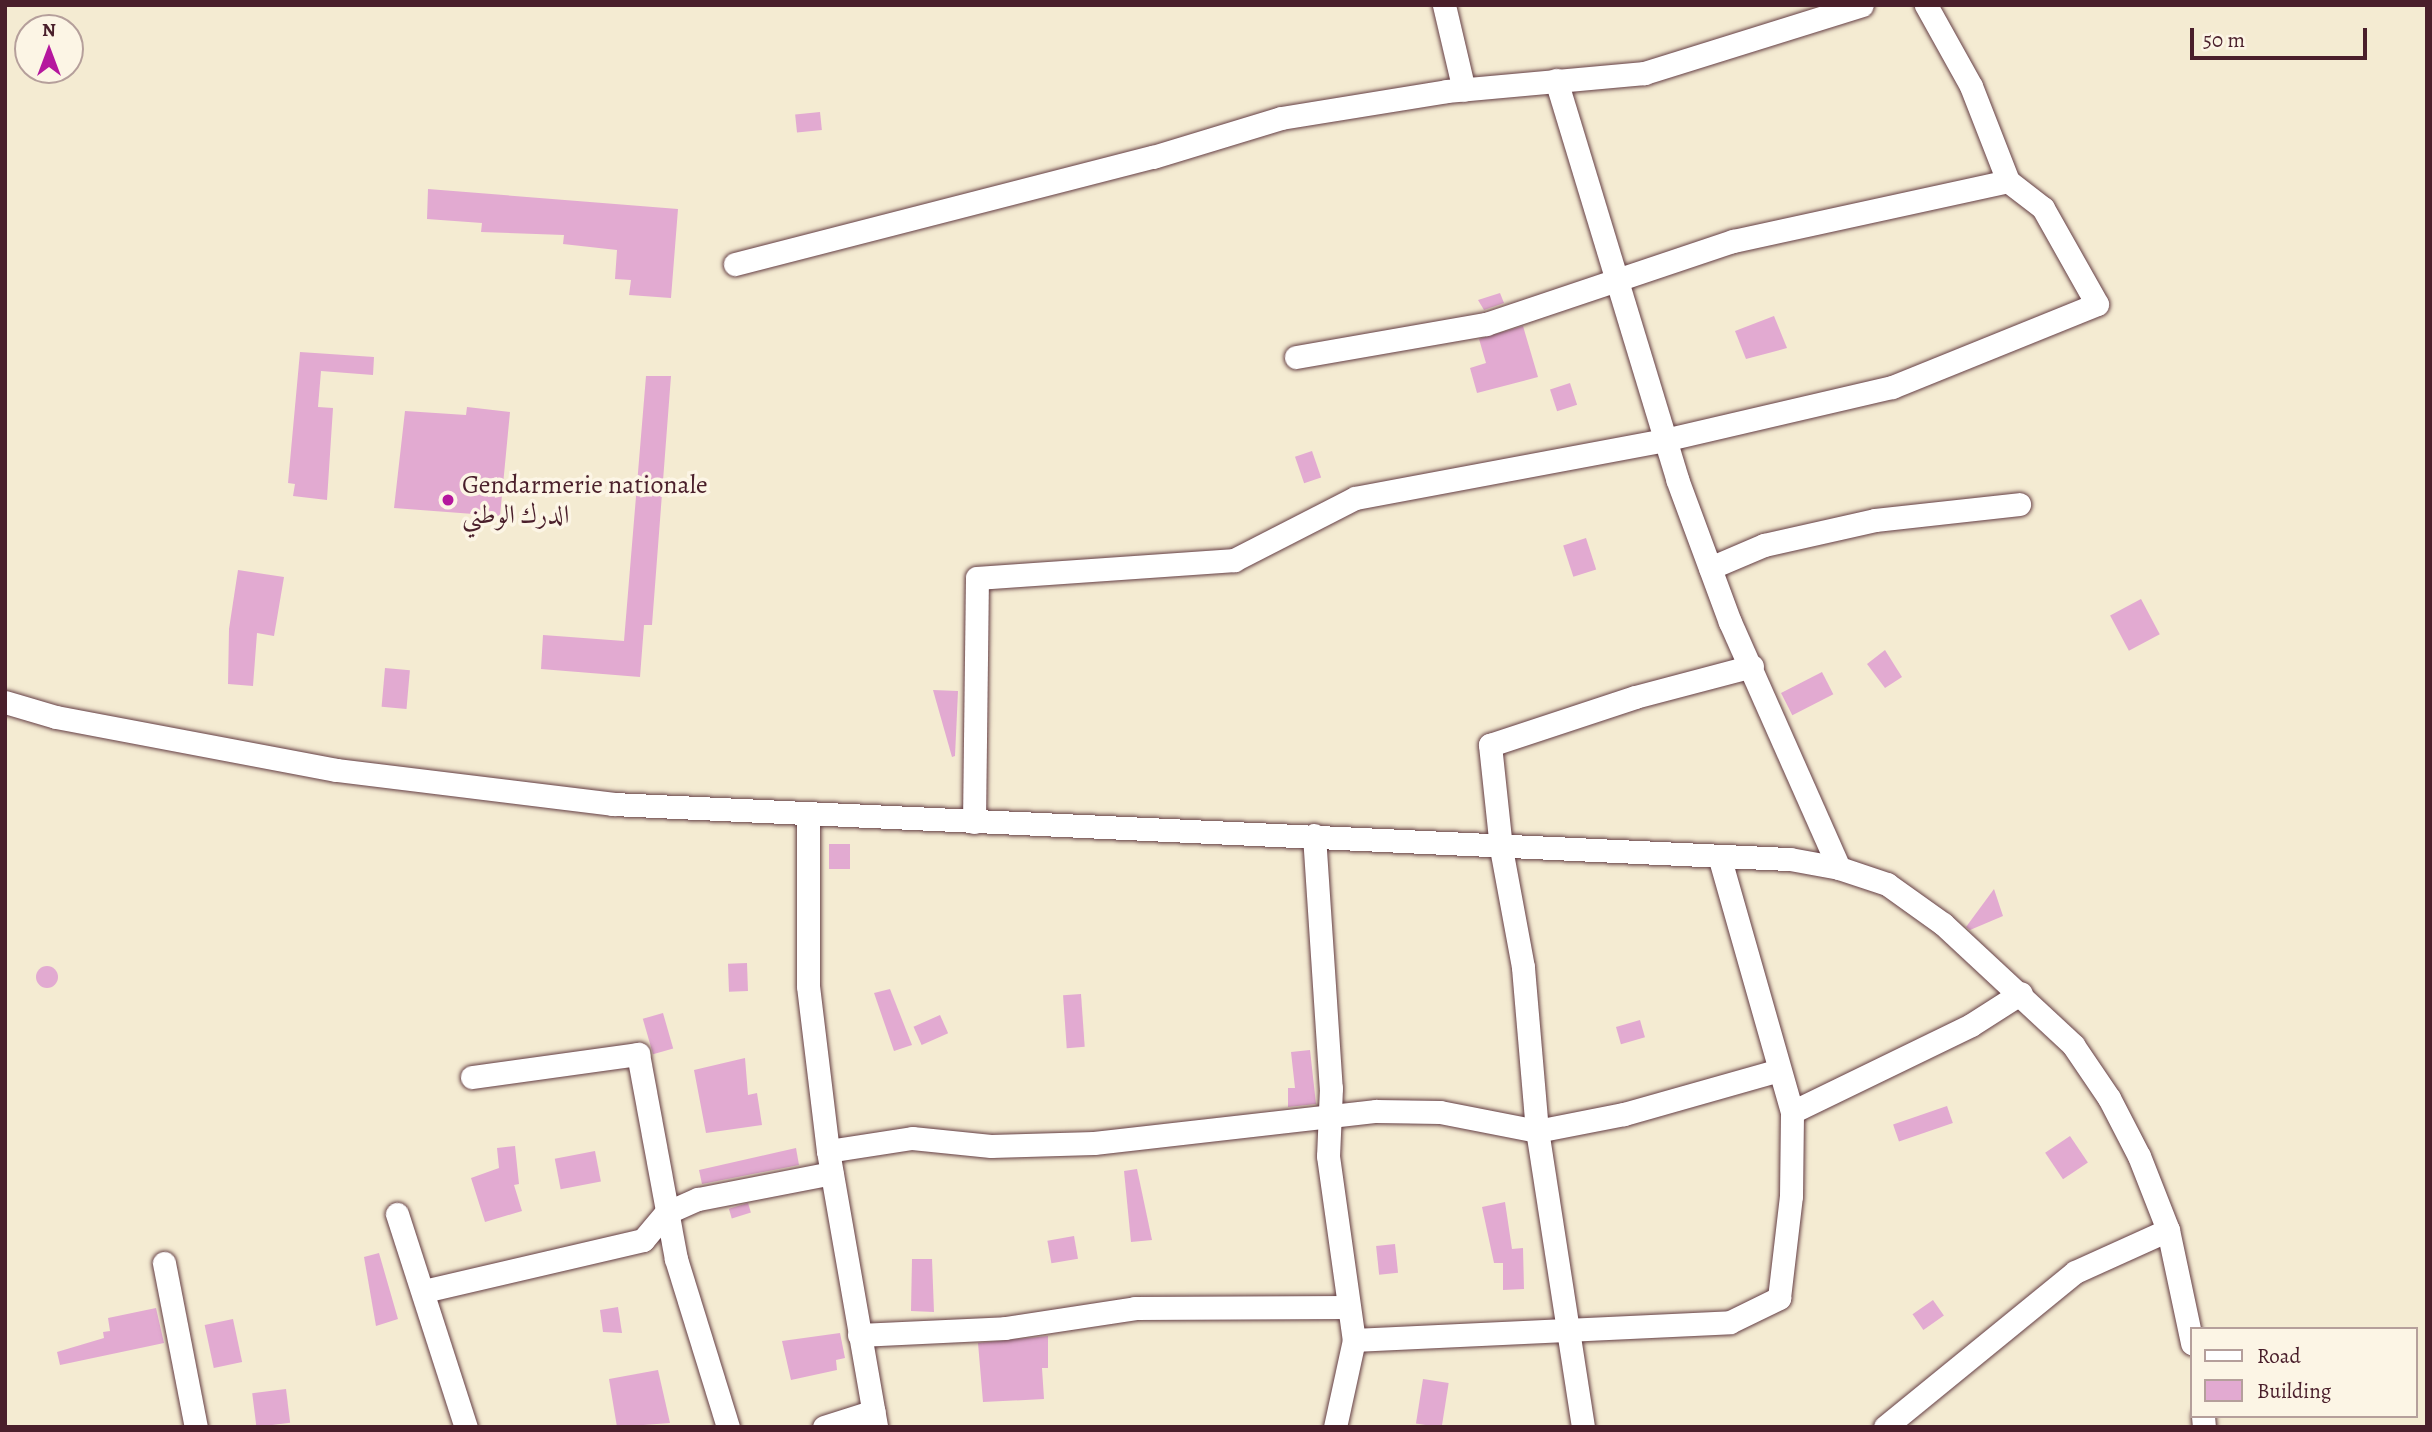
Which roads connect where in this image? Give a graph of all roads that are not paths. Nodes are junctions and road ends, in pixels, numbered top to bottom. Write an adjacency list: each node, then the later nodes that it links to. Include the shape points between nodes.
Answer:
1 (1444, 5): 5 (street)
2 (1862, 5): 4 (street, via 1759,41 1644,73)
3 (1926, 5): 6 (street, via 1971,86)
4 (1556, 80): 5 (street); 8 (street)
5 (1464, 90): 7 (street, via 1281,118 1153,157)
6 (2008, 181): 8 (street, via 1733,241); 10 (street, via 2043,208 2097,304 1892,387)
7 (736, 264)
8 (1615, 281): 9 (street, via 1486,324); 10 (street)
9 (1296, 357)
10 (1664, 440): 12 (street); 16 (street, via 1355,498 1234,561 977,578)
11 (2019, 504): 12 (street, via 1875,520 1763,545)
12 (1710, 568): 13 (street)
13 (1752, 666): 18 (street, via 1635,697 1490,745); 20 (street)
14 (5, 702): 15 (street, via 56,717 337,770 613,804)
15 (808, 816): 16 (street); 27 (street, via 808,986)
16 (974, 822): 17 (street)
17 (1314, 835): 18 (street); 25 (street)
18 (1501, 848): 19 (street); 26 (street, via 1523,967)
19 (1719, 856): 20 (street, via 1790,859); 22 (street)
20 (1839, 868): 21 (street, via 1887,884 1944,924)
21 (2021, 993): 24 (street, via 1970,1025); 30 (street, via 2074,1045 2109,1098)
22 (1779, 1070): 24 (street); 26 (street, via 1624,1114)
23 (472, 1077): 28 (street, via 638,1054)
24 (1793, 1112): 34 (street, via 1791,1196 1779,1298 1730,1322)
25 (1329, 1119): 26 (street, via 1376,1111 1440,1112); 27 (street, via 1183,1130 1094,1143 991,1146 912,1138); 33 (street, via 1328,1156)
26 (1536, 1131): 34 (street)
27 (830, 1162): 28 (street, via 698,1199); 36 (street)
28 (666, 1213): 32 (street, via 643,1240); 41 (street, via 697,1334)
29 (397, 1214): 32 (street)
30 (2168, 1230): 35 (street); 45 (street, via 2075,1272)
31 (164, 1263): 39 (street)
32 (424, 1291): 40 (street)
33 (1348, 1307): 36 (street, via 1135,1308 1004,1328); 37 (street)
34 (1568, 1328): 37 (street); 44 (street)
35 (2190, 1334)
36 (859, 1335): 38 (street)
37 (1354, 1340): 43 (street)
38 (875, 1419): 42 (street)
39 (196, 1427)
40 (466, 1427)
41 (728, 1427)
42 (824, 1427)
43 (1335, 1427)
44 (1583, 1427)
45 (1885, 1427)

